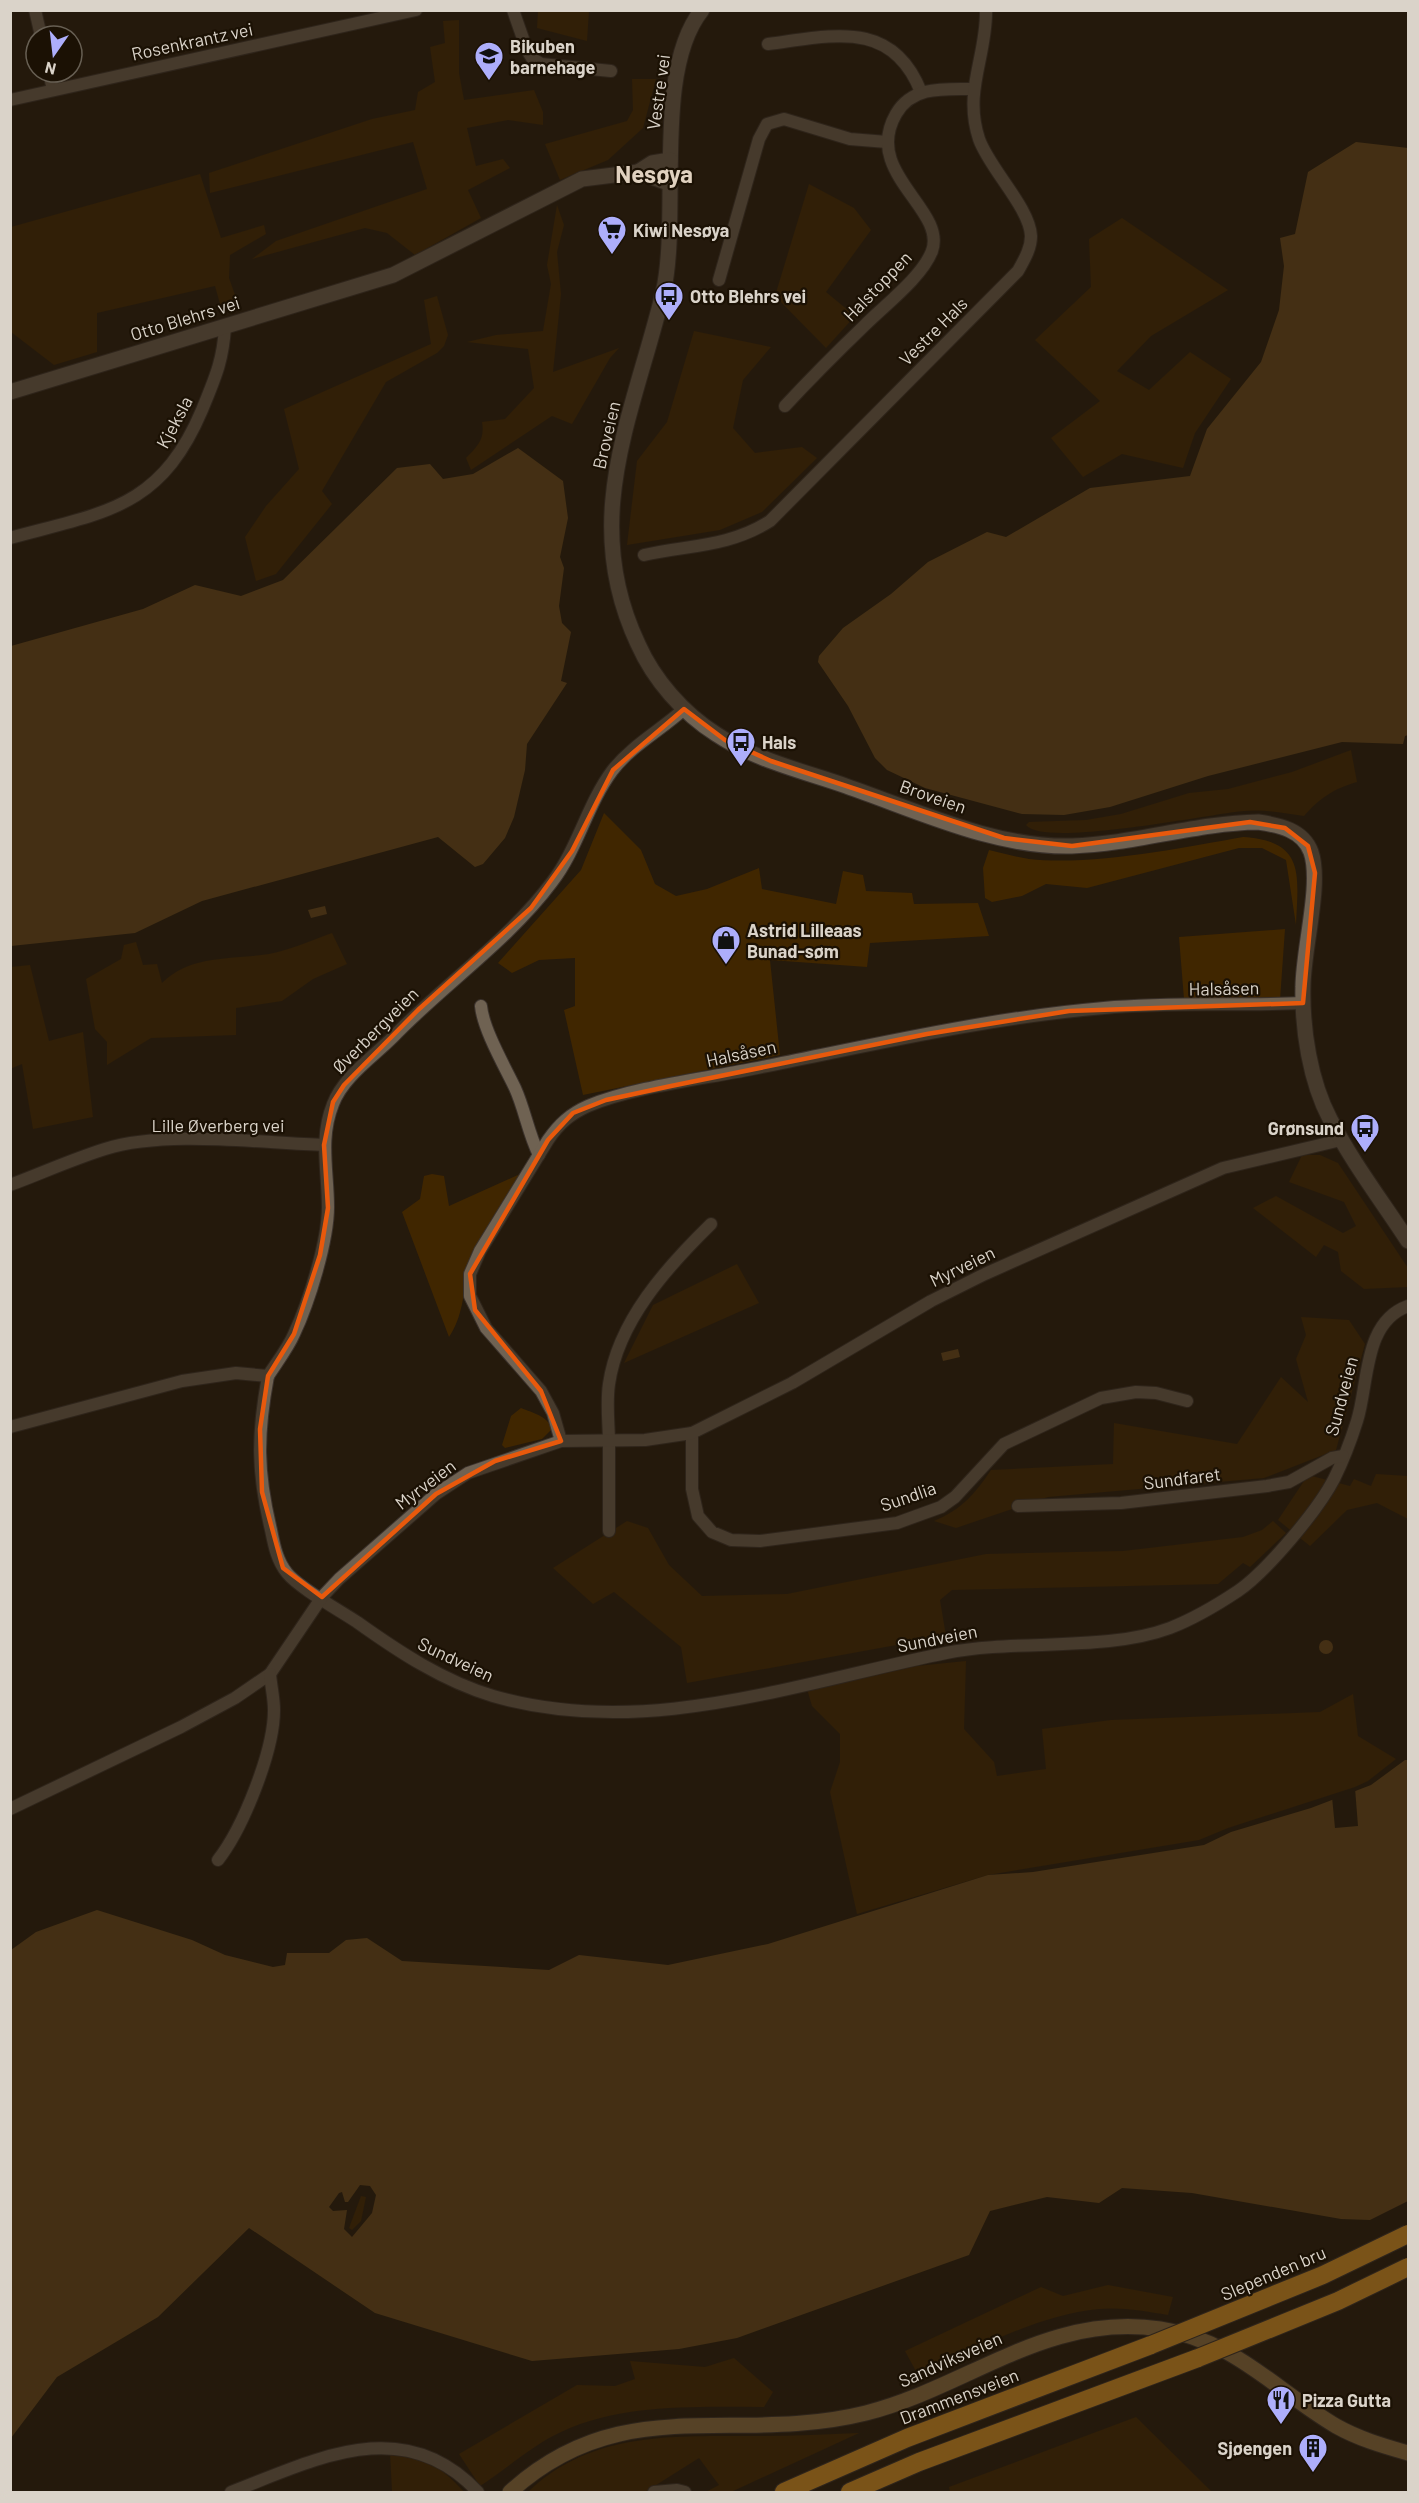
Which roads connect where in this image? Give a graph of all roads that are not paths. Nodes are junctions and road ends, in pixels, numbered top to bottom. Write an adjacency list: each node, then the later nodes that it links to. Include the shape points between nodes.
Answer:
1 (416, 10): 9 (street, Rosenkrantz vei)
2 (513, 10): 6 (street, via 532,58 541,64)
3 (702, 10): 13 (street, Vestre vei, via 690,30 680,62)
4 (986, 10): 8 (street, Vestre Hals)
5 (768, 44): 10 (street, via 842,36 874,39 904,62)
6 (611, 71)
7 (52, 84): 9 (street)
8 (973, 89): 10 (street); 21 (street, Vestre Hals, via 979,139 1031,234 1030,246 1018,271 770,521 718,544)
9 (53, 90): 11 (street, Rosenkrantz vei)
10 (921, 92): 12 (street, via 899,109)
11 (10, 100)
12 (886, 142): 16 (street, via 850,139 784,119 767,124 759,139); 19 (street, Halstoppen, via 899,178 929,222 932,249 926,262 900,291)
13 (670, 160): 14 (street, via 652,163); 15 (street, Vestre vei)
14 (638, 172): 15 (street, Otto Blehrs vei); 17 (street, Otto Blehrs vei, via 582,180 393,275)
15 (668, 183): 22 (street, Broveien, via 664,285 617,470 610,540 615,579 632,632 654,673)
16 (719, 280)
17 (225, 327): 18 (street, Otto Blehrs vei); 20 (street, Kjeksla, via 220,366 191,435 164,473 143,493 121,505)
18 (14, 387)
19 (785, 406)
20 (10, 538)
21 (644, 555)
22 (684, 709): 23 (street, Broveien, via 714,733 765,758 993,836 1072,846 1250,822 1285,828 1308,846 1315,873 1304,957); 26 (street, Øverbergveien, via 634,748 613,770 572,851 531,908 418,1010 344,1084 330,1111)
23 (1304, 1003): 25 (street, Broveien, via 1319,1091); 27 (street, Halsåsen, via 1107,1008 927,1034 606,1100 573,1113 559,1124)
24 (482, 1006): 27 (street, via 482,1016 500,1063 516,1090)
25 (1341, 1140): 30 (street, Broveien); 35 (street, Myrveien, via 1223,1168 984,1274 792,1383)
26 (324, 1145): 28 (street, Lille Øverberg vei, via 182,1140 133,1144 106,1149); 32 (street, Øverbergveien, via 328,1208 320,1256 294,1334)
27 (539, 1155): 36 (street, Halsåsen, via 480,1251 470,1274 470,1296 486,1328 541,1391)
28 (10, 1185)
29 (711, 1224): 37 (street, via 667,1271 622,1341 609,1384)
30 (1408, 1241)
31 (1408, 1306): 38 (street, Sundveien, via 1390,1316 1378,1332 1357,1420)
32 (268, 1376): 34 (street, via 236,1373 182,1381); 41 (street, Sundveien, via 258,1465 275,1548 289,1576)
33 (1187, 1401): 35 (street, Sundlia, via 1136,1392 1101,1398 1004,1444 941,1507 897,1523 760,1540 731,1540 712,1532 698,1516 692,1489)
34 (10, 1426)
35 (692, 1433): 37 (street, Myrveien)
36 (561, 1441): 37 (street, Myrveien); 41 (street, Myrveien, via 486,1465 436,1494)
37 (609, 1441): 40 (street)
38 (1343, 1456): 39 (street, Sundfaret, via 1289,1482 1267,1486 1120,1503); 41 (street, Sundveien, via 1322,1498 1286,1544 1249,1581 1167,1629 1095,1641 997,1645 948,1652 702,1706 603,1713 494,1696 419,1663)
39 (1018, 1506)
40 (609, 1531)
41 (322, 1598): 42 (street)
42 (270, 1674): 43 (street, via 181,1728); 44 (street, via 274,1710 264,1765 231,1844)
43 (10, 1809)
44 (218, 1860)
45 (1408, 2234): 47 (highway, Slependen bru, bridge, via 1314,2279)
46 (1408, 2267): 57 (highway, bridge, via 1338,2301 1198,2358 919,2462)
47 (1151, 2344): 56 (highway, Drammensveien, via 907,2438)
48 (1408, 2446): 49 (main road, Sandviksveien)
49 (1390, 2447): 50 (main road, Sandviksveien); 53 (main road, Sandviksveien, via 1356,2437 1337,2426 1212,2343 1161,2329 1101,2326 1042,2340 921,2395 858,2415 799,2425 670,2426 608,2435 561,2455)
50 (1408, 2454)
51 (231, 2493): 52 (street, via 335,2454 363,2448 429,2457 465,2479)
52 (478, 2493)
53 (510, 2493)
54 (654, 2493): 55 (street)
55 (685, 2493)
56 (784, 2493)
57 (850, 2493)

